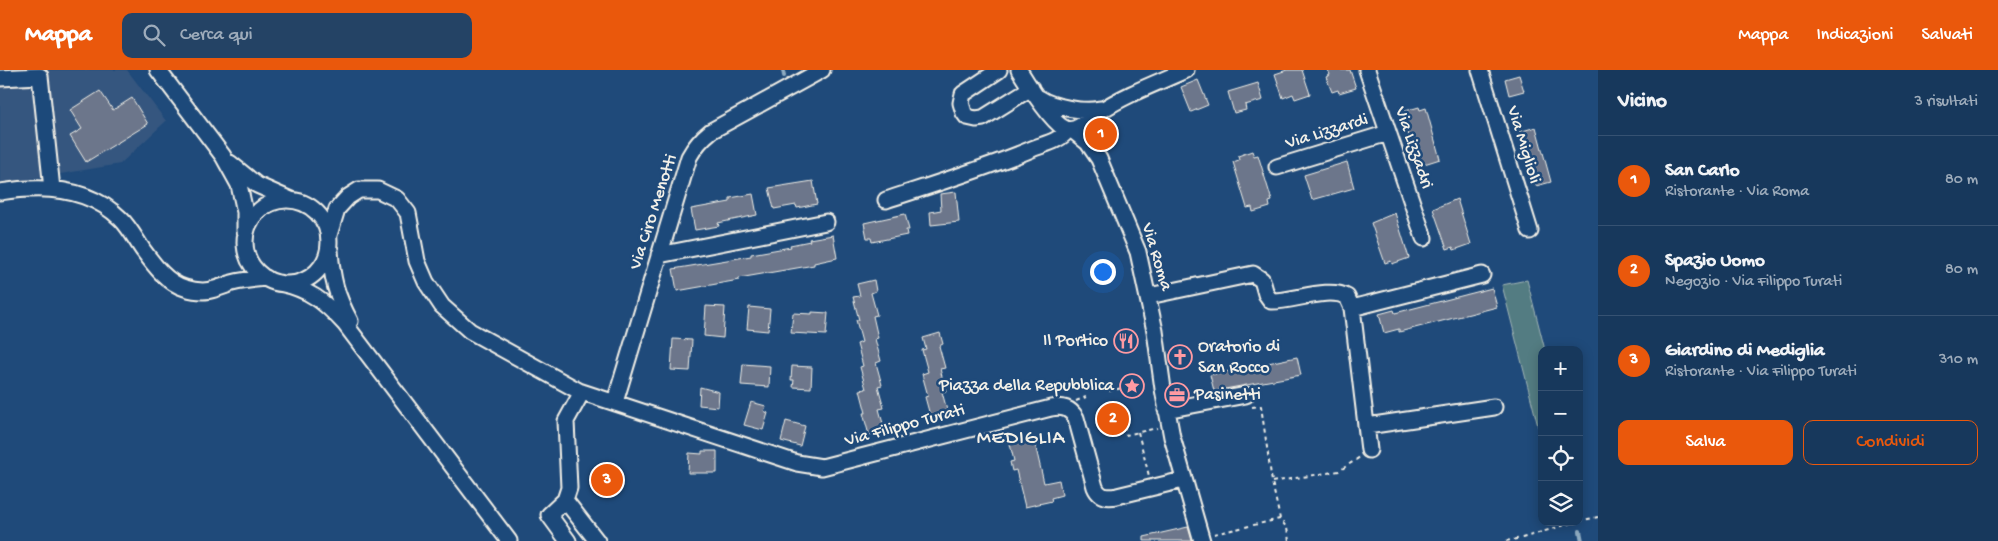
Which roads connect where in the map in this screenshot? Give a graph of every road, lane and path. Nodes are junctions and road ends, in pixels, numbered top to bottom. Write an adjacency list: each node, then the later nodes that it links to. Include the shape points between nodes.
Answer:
1 (158, 70): 14 (street)
2 (822, 70): 26 (street, Via Ciro Menotti, via 701,138 689,157)
3 (999, 70): 9 (street, via 963,94 961,103 967,117 982,118)
4 (1019, 70): 9 (street, Via Roma)
5 (1186, 70): 11 (street)
6 (1367, 70): 13 (street, Via Lizzadri)
7 (1480, 70): 22 (street, Via Miglioli)
8 (0, 78): 16 (street, via 40,76)
9 (1035, 93): 10 (street, via 1054,105); 12 (street, Via Roma, via 1049,114)
10 (1072, 108): 11 (street, via 1087,111); 12 (street, via 1081,118 1080,123)
11 (1104, 108): 12 (street)
12 (1070, 128): 19 (street, via 1064,136 1013,157); 31 (street, Via Roma, via 1088,143 1106,175 1138,252)
13 (1388, 133): 15 (street, Via Lizzardi); 23 (street, Via Lizzadri)
14 (223, 156): 20 (street, via 257,185); 25 (street, via 238,185 245,212)
15 (1277, 167)
16 (52, 189): 17 (street); 30 (street, via 78,194 110,210 122,220 164,276 182,288 201,292 217,290)
17 (0, 192)
18 (348, 197): 20 (street, Via Filippo Turati, via 332,203); 24 (street, via 332,220); 36 (street, Via Filippo Turati, via 358,190 378,190 397,199 408,213 417,261 442,306 470,331)
19 (886, 200)
20 (299, 202): 24 (street, via 317,212); 25 (street, via 278,201 260,210 248,226)
21 (826, 222): 26 (street)
22 (1530, 231)
23 (1424, 238)
24 (329, 239): 29 (street, via 325,260 314,274 291,284); 33 (street, via 335,292)
25 (245, 240): 27 (street)
26 (659, 255): 38 (street, Via Ciro Menotti)
27 (247, 256): 29 (street, via 258,272); 30 (street, via 242,271)
28 (1482, 275): 32 (street)
29 (272, 281): 30 (street, via 249,279); 33 (street, via 297,287 329,306)
30 (232, 283)
31 (1149, 296): 32 (street, via 1253,274 1262,280 1271,301 1334,293 1347,297); 34 (street, Via Roma)
32 (1352, 308): 42 (street)
33 (372, 359): 54 (street)
34 (1162, 380): 35 (path); 40 (street, Via Roma)
35 (1109, 391)
36 (582, 392): 38 (street, Via Filippo Turati); 48 (street, via 566,421 569,488)
37 (1246, 395): 40 (street); 46 (path, via 1248,408 1261,406)
38 (615, 402): 47 (street, Via Filippo Turati, via 818,468 1063,407 1076,418 1098,494 1113,497)
39 (1494, 407): 42 (street)
40 (1168, 417): 43 (path); 45 (street, Via Roma)
41 (1124, 426): 43 (path, via 1126,435)
42 (1367, 426): 44 (street)
43 (1138, 432): 47 (path)
44 (1369, 450): 46 (path, via 1339,471)
45 (1183, 480): 47 (street, Via Filippo Turati); 53 (street, Via Roma)
46 (1272, 482): 50 (path)
47 (1153, 488)
48 (565, 500): 55 (street, via 549,515); 56 (street)
49 (1598, 516): 51 (path)
50 (1280, 519): 53 (path); 57 (path, via 1287,528)
51 (1583, 520)
52 (1562, 526): 58 (path)
53 (1201, 539)
54 (509, 541)
55 (568, 541)
56 (597, 541)
57 (1289, 541)
58 (1506, 541)

